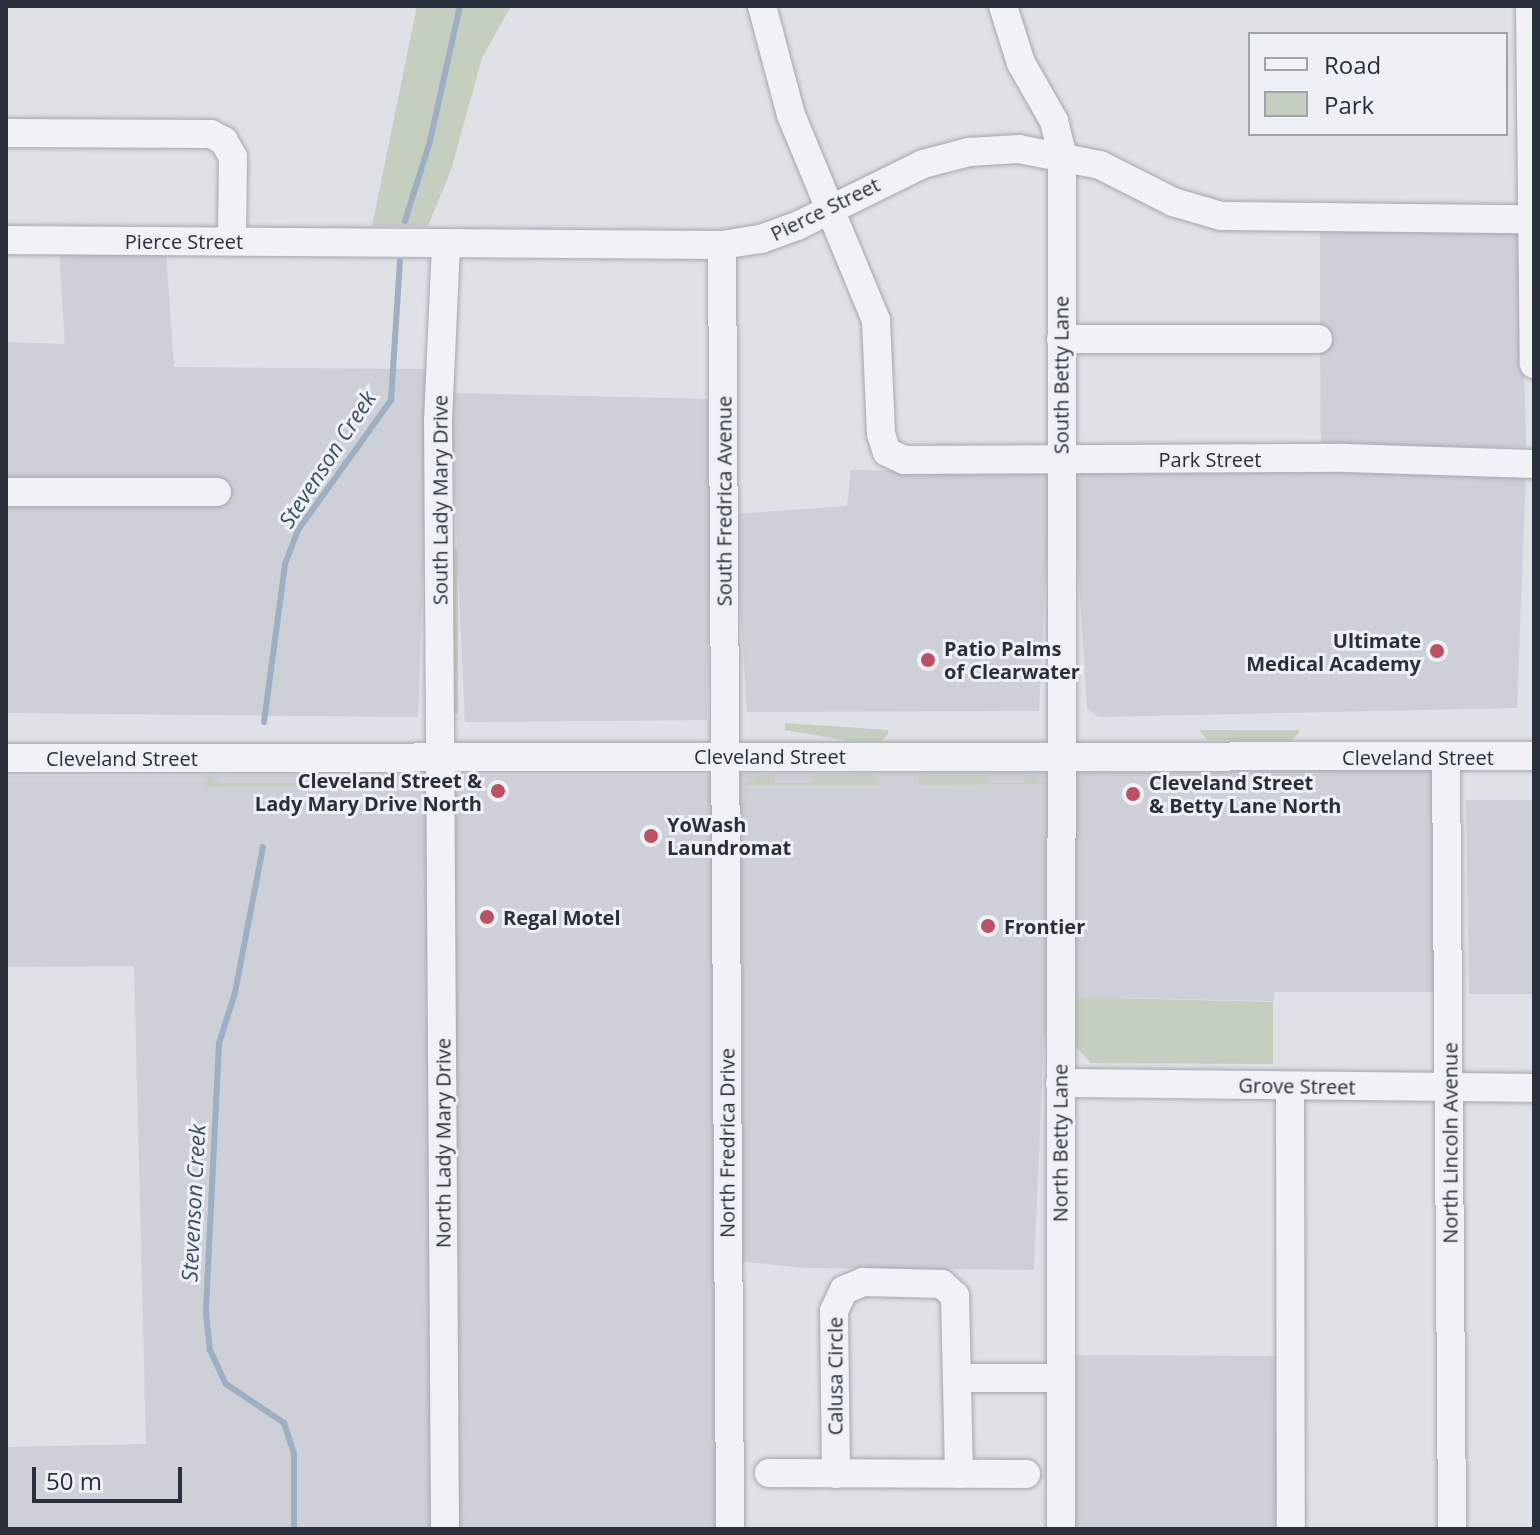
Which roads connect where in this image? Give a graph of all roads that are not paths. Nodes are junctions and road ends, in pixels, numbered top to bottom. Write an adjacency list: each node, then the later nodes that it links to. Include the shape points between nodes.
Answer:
1 (762, 6): 6 (street, via 791,115)
2 (1003, 6): 5 (street, South Betty Lane, via 1021,63 1054,121)
3 (1530, 6): 7 (street)
4 (6, 133): 9 (street, via 211,134 224,141 233,157)
5 (1062, 154): 6 (street, Pierce Street, via 1019,149 969,152 923,164); 7 (street, Pierce Street, via 1100,165 1173,202 1221,216); 12 (street, South Betty Lane)
6 (831, 210): 11 (street, Pierce Street, via 761,239); 15 (street, Park Street, via 876,320 881,434 887,452 904,460)
7 (1532, 234): 14 (street)
8 (6, 240): 9 (street, Pierce Street)
9 (232, 241): 10 (street, Pierce Street)
10 (434, 243): 11 (street, Pierce Street); 21 (street, South Lady Mary Drive)
11 (722, 245): 19 (street, South Fredrica Avenue)
12 (1061, 339): 13 (street); 15 (street, South Betty Lane)
13 (1318, 339)
14 (1534, 364)
15 (1061, 460): 16 (street, Park Street); 22 (street, South Betty Lane, via 1065,691)
16 (1534, 464)
17 (6, 492): 18 (street)
18 (217, 492)
19 (726, 756): 21 (street, Cleveland Street); 22 (street, Cleveland Street); 36 (street, North Fredrica Drive)
20 (1534, 756): 23 (street, Cleveland Street)
21 (441, 757): 24 (street, Cleveland Street); 35 (street, North Lady Mary Drive)
22 (1060, 757): 23 (street, Cleveland Street); 25 (street, North Betty Lane)
23 (1446, 757): 27 (street, North Lincoln Avenue)
24 (6, 758)
25 (1060, 1083): 26 (street, Grove Street); 30 (street, North Betty Lane)
26 (1290, 1086): 27 (street, Grove Street); 38 (street)
27 (1450, 1087): 28 (street, Grove Street); 39 (street, North Lincoln Avenue)
28 (1534, 1088)
29 (958, 1378): 30 (street); 32 (street, Calusa Circle, via 957,1304 950,1290 933,1283 863,1282 844,1290 834,1311); 33 (street, Calusa Circle)
30 (1061, 1378): 37 (street, North Betty Lane)
31 (769, 1473): 32 (street)
32 (836, 1474): 33 (street)
33 (959, 1474): 34 (street)
34 (1026, 1474)
35 (445, 1529)
36 (730, 1529)
37 (1061, 1529)
38 (1291, 1529)
39 (1452, 1529)

